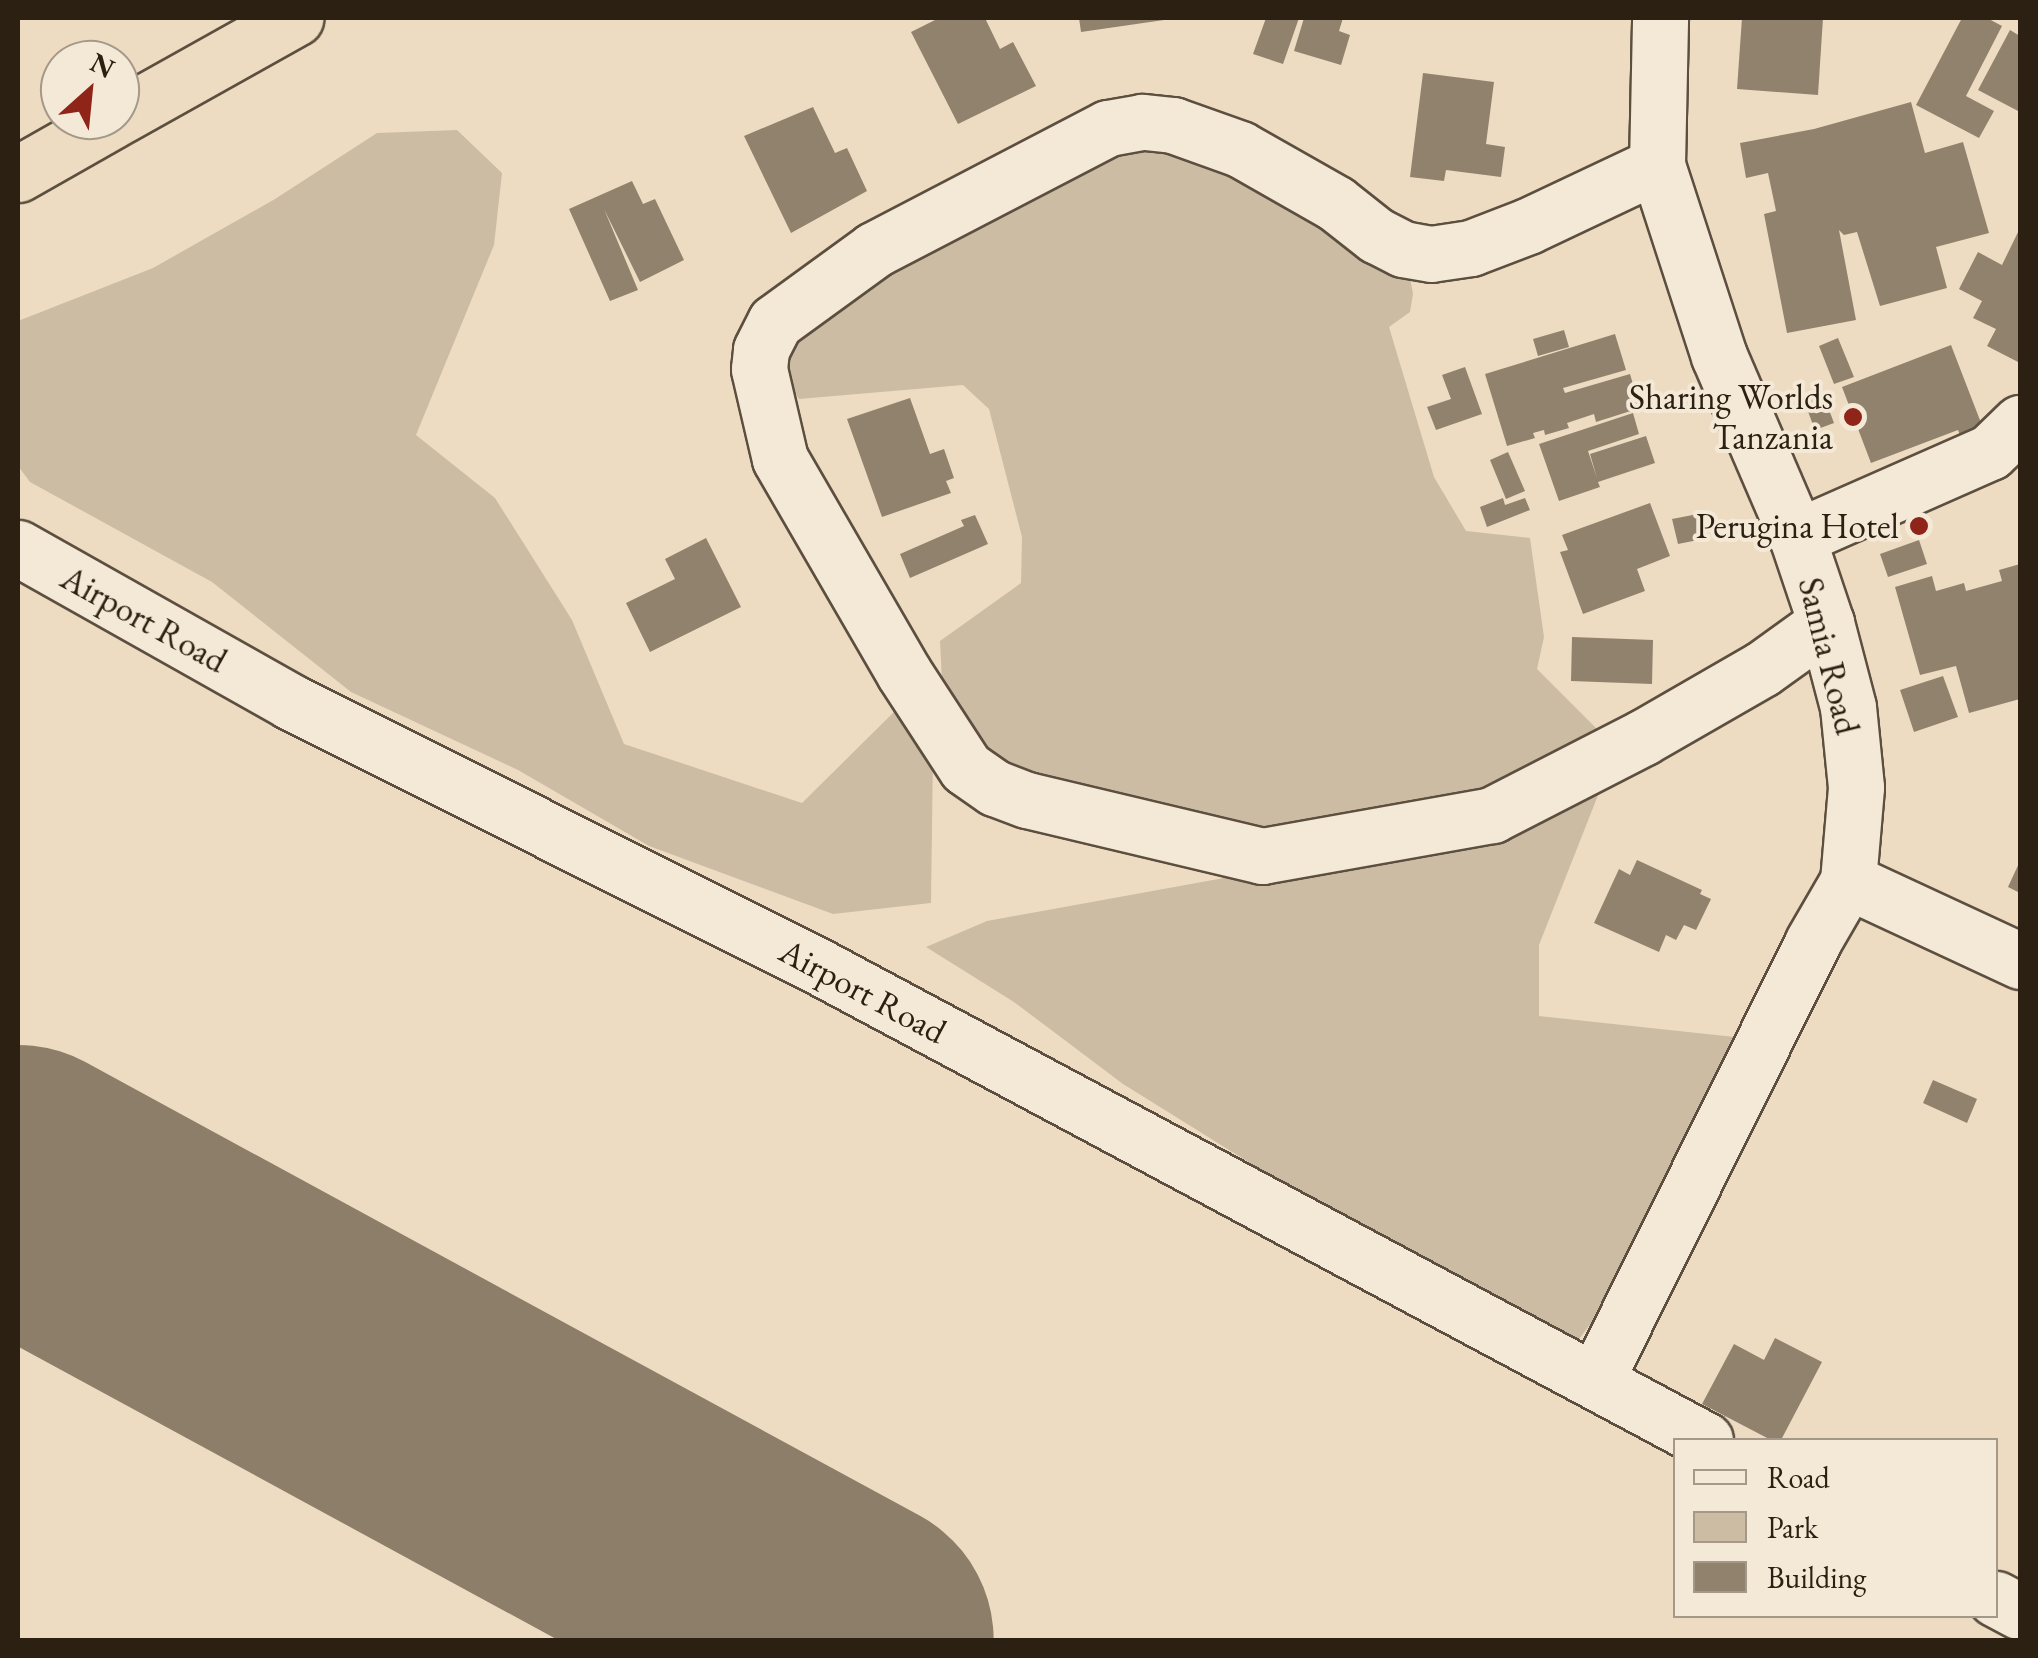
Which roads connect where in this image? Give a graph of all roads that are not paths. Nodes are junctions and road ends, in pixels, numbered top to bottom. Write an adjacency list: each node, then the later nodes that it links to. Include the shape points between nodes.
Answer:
1 (295, 18): 3 (highway)
2 (1660, 18): 5 (street, Samia Road)
3 (140, 105)
4 (78, 140): 6 (highway)
5 (1656, 165): 8 (street, Samia Road, via 1719,356); 10 (street, via 1528,226 1471,248 1431,254 1377,236 1335,203 1240,149 1173,125 1108,128 874,250 775,322 760,350 769,424 798,492 966,768 1027,800 1262,856 1492,815 1642,738 1762,669)
6 (18, 174)
7 (2020, 424): 8 (street, via 1990,452)
8 (1797, 537): 10 (street, Samia Road)
9 (18, 548): 13 (street, Airport Road, via 291,702 728,919)
10 (1826, 623): 11 (street, Samia Road, via 1848,707 1856,787)
11 (1848, 881): 12 (street); 13 (street, Samia Road)
12 (2020, 961)
13 (1596, 1381): 14 (street, Airport Road)
14 (1701, 1438)
15 (1998, 1600): 16 (street)
16 (2020, 1612)

